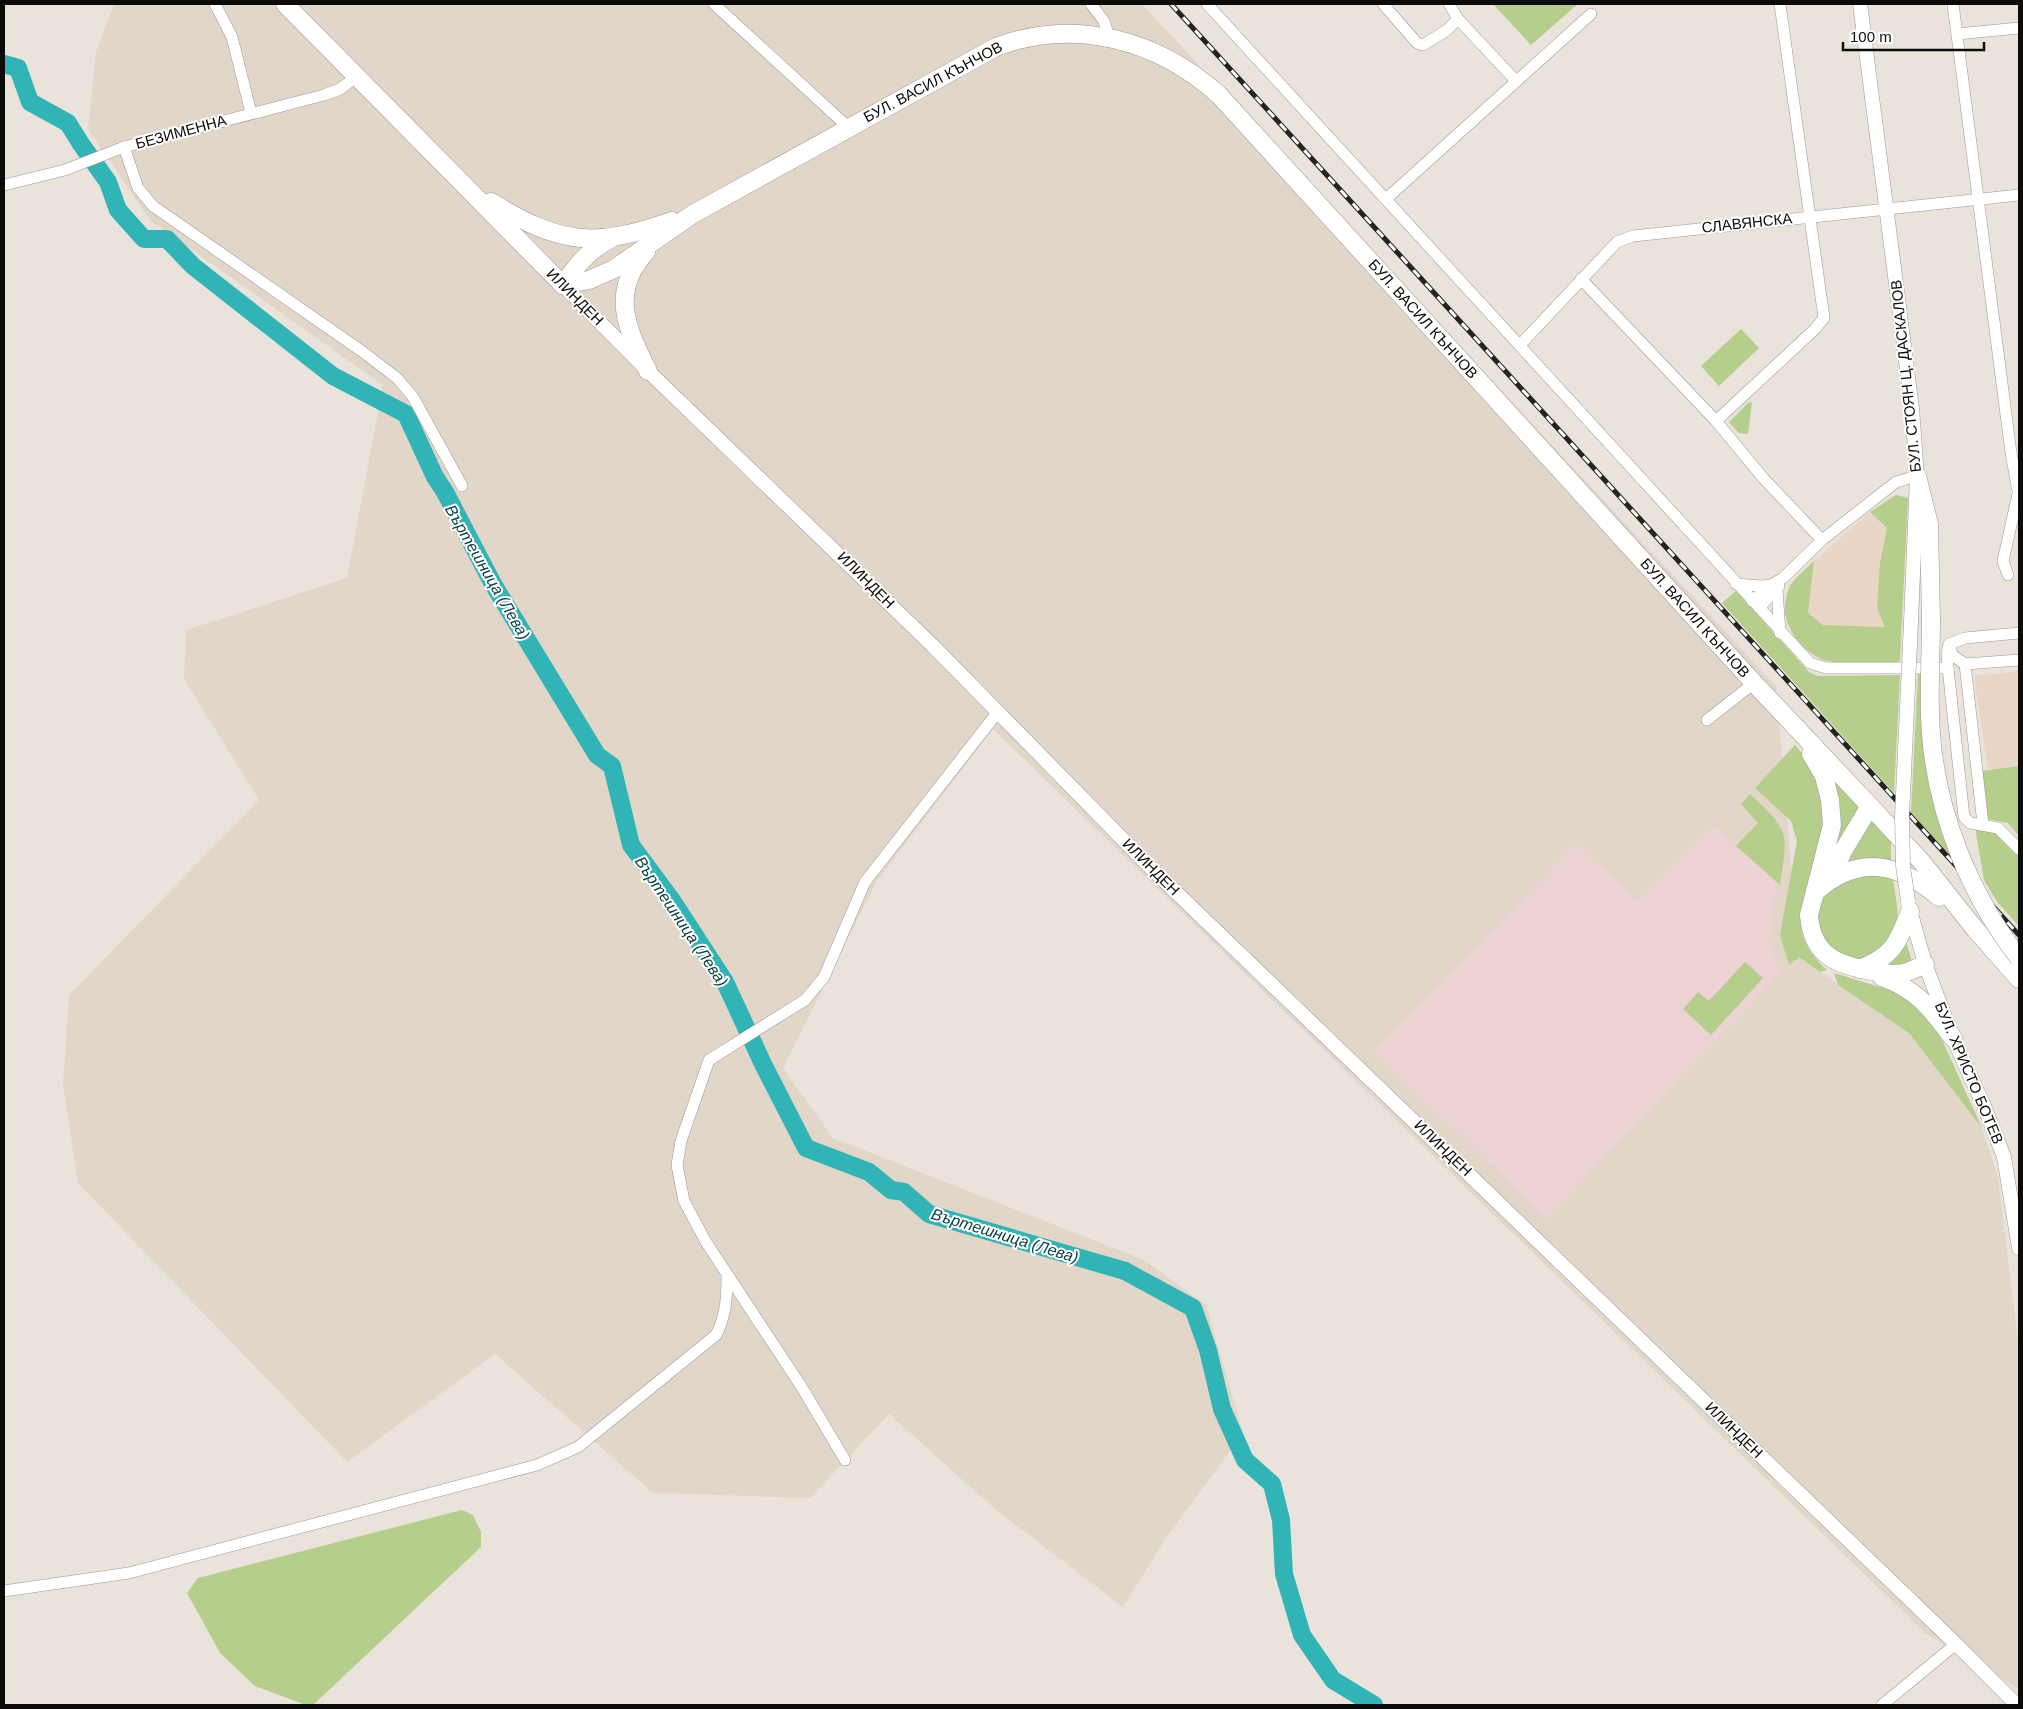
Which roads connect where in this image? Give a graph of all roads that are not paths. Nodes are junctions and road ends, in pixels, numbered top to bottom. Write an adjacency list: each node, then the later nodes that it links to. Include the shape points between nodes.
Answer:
1 (215, 4): 20 (street, via 232,37)
2 (279, 4): 15 (main road, ИЛИНДЕН)
3 (285, 4): 15 (main road, ИЛИНДЕН)
4 (714, 4): 21 (street)
5 (1091, 4): 17 (street, via 1104,21)
6 (1207, 4): 26 (street)
7 (1383, 4): 13 (street, via 1417,43 1423,45)
8 (1449, 4): 13 (street)
9 (1780, 4): 30 (street)
10 (1860, 4): 28 (street, БУЛ. СТОЯН Ц. ДАСКАЛОВ)
11 (1953, 4): 16 (street)
12 (1591, 14): 19 (street)
13 (1458, 19): 19 (street)
14 (2019, 28): 16 (street)
15 (309, 30): 18 (main road, ИЛИНДЕН)
16 (1957, 34): 27 (street)
17 (1109, 37): 21 (main road, БУЛ. ВАСИЛ КЪНЧОВ, via 1057,33 1009,42 986,51); 52 (main road, БУЛ. ВАСИЛ КЪНЧОВ, via 1158,54 1219,95)
18 (356, 77): 20 (street, БЕЗИМЕННА, via 340,89); 24 (main road, ИЛИНДЕН)
19 (1516, 81): 26 (street)
20 (251, 113): 22 (street, БЕЗИМЕННА)
21 (848, 127): 29 (main road, БУЛ. ВАСИЛ КЪНЧОВ)
22 (124, 147): 23 (street, БЕЗИМЕННА, via 81,165); 39 (street, via 138,188 153,206 397,378 413,397)
23 (4, 185)
24 (467, 188): 32 (main road, БУЛ. ВАСИЛ КЪНЧОВ, via 516,218 545,231 575,238); 34 (main road, ИЛИНДЕН)
25 (2019, 195): 27 (street, СЛАВЯНСКА)
26 (1386, 199): 35 (street)
27 (1978, 199): 28 (street, СЛАВЯНСКА); 40 (street)
28 (1886, 209): 30 (street, СЛАВЯНСКА); 38 (street, БУЛ. СТОЯН Ц. ДАСКАЛОВ, via 1912,408)
29 (693, 214): 31 (main road, БУЛ. ВАСИЛ КЪНЧОВ); 32 (main road, БУЛ. ВАСИЛ КЪНЧОВ)
30 (1810, 216): 33 (street, СЛАВЯНСКА, via 1633,236 1617,242); 37 (street, via 1824,318)
31 (662, 235): 34 (main road, БУЛ. ВАСИЛ КЪНЧОВ, via 608,272); 36 (main road, via 633,270 625,293 626,322)
32 (614, 238): 34 (main road, via 584,256)
33 (1580, 279): 35 (street, СЛАВЯНСКА); 37 (street)
34 (563, 285): 36 (street, ИЛИНДЕН)
35 (1520, 345): 43 (street)
36 (648, 371): 53 (street, ИЛИНДЕН, via 824,539)
37 (1716, 421): 41 (street, via 1764,479)
38 (1917, 476): 41 (street, via 1896,482); 61 (street, БУЛ. СТОЯН Ц. ДАСКАЛОВ, bridge, via 1902,816 1903,866); 63 (main road, bridge, via 1929,524 1933,758 1945,809 1978,894)
39 (462, 486)
40 (2019, 495): 42 (street, via 2003,561)
41 (1822, 540): 44 (street)
42 (2008, 575)
43 (1736, 584): 44 (street); 45 (street)
44 (1774, 587): 45 (street); 46 (street)
45 (1756, 604): 46 (street)
46 (1780, 633): 51 (street, via 1810,663 1826,668)
47 (2019, 633): 48 (street, via 1965,638)
48 (1949, 644): 50 (street, via 1952,655); 51 (street)
49 (2019, 660): 50 (street)
50 (1965, 664): 57 (street)
51 (1948, 668): 57 (street, via 1963,813 1970,823)
52 (1754, 683): 54 (street); 55 (main road, БУЛ. ВАСИЛ КЪНЧОВ)
53 (997, 713): 69 (street, via 866,882 824,976 805,1000 708,1060 681,1141 678,1164 684,1202); 72 (street, ИЛИНДЕН, via 1153,870)
54 (1707, 720)
55 (1792, 724): 56 (main road, БУЛ. ВАСИЛ КЪНЧОВ); 60 (main road, via 1824,776 1830,800 1832,825)
56 (1870, 806): 59 (main road, via 1843,851); 62 (main road, БУЛ. ВАСИЛ КЪНЧОВ)
57 (1983, 824): 58 (street, via 1998,828)
58 (2019, 849)
59 (1832, 878): 60 (main road); 62 (main road, via 1863,867 1892,869 1920,881)
60 (1815, 892): 65 (main road, via 1810,926 1816,944 1836,962)
61 (1909, 906): 64 (street, БУЛ. ХРИСТО БОТЕВ); 65 (main road, via 1892,950)
62 (1975, 929): 66 (main road, БУЛ. ВАСИЛ КЪНЧОВ)
63 (2019, 958)
64 (1925, 964): 65 (main road, via 1906,973); 67 (street, БУЛ. ХРИСТО БОТЕВ)
65 (1860, 970): 67 (main road, via 1897,982 1912,991)
66 (2019, 979)
67 (1952, 1038): 68 (street, БУЛ. ХРИСТО БОТЕВ, via 2004,1158)
68 (2019, 1248)
69 (727, 1275): 70 (street, via 801,1386); 71 (street, via 727,1300 716,1335 578,1447 561,1456 538,1466 129,1573)
70 (845, 1460)
71 (4, 1591)
72 (1956, 1644): 73 (street, ИЛИНДЕН); 75 (street)
73 (2006, 1692): 74 (street, ИЛИНДЕН); 76 (street, ИЛИНДЕН)
74 (2019, 1701)
75 (1882, 1705)
76 (2017, 1705)

